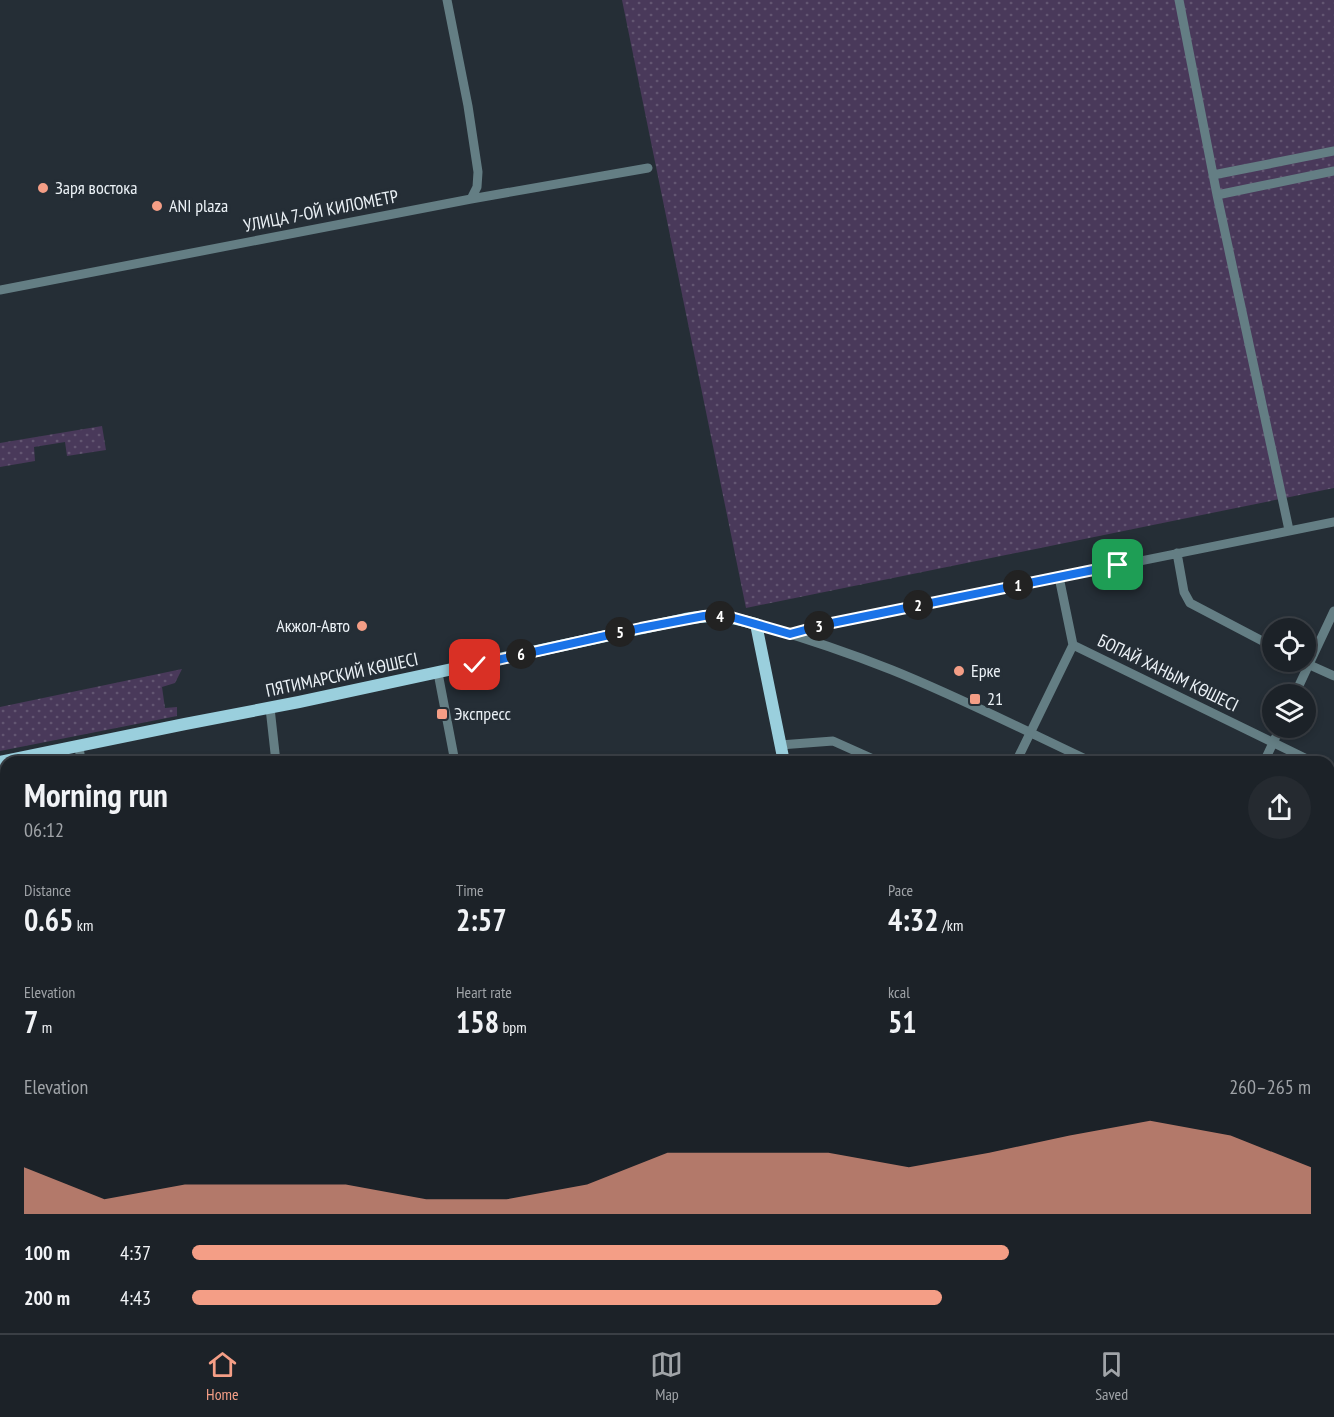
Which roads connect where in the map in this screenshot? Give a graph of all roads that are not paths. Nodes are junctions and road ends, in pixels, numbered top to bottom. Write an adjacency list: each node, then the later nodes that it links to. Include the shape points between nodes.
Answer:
1 (447, 0): 8 (street, via 478,172)
2 (1179, 0): 6 (street)
3 (1334, 151): 6 (street)
4 (648, 168): 8 (street, УЛИЦА 7-ОЙ КИЛОМЕТР)
5 (1334, 171): 7 (street)
6 (1212, 175): 7 (street)
7 (1217, 195): 11 (street)
8 (471, 199): 9 (street, УЛИЦА 7-ОЙ КИЛОМЕТР)
9 (0, 290)
10 (1334, 522): 11 (street)
11 (1289, 530): 12 (street)
12 (1177, 553): 13 (street); 17 (street, via 1184,592 1190,603)
13 (1059, 577): 16 (street); 19 (street)
14 (1334, 611): 18 (street)
15 (756, 624): 16 (street); 21 (main road, ПЯТИМАРСКИЙ КӨШЕСІ, via 726,616 685,619); 27 (main road)
16 (790, 634): 24 (street, via 891,669)
17 (1262, 641)
18 (1316, 644)
19 (1073, 645): 24 (street); 26 (street, БОПАЙ ХАНЫМ КӨШЕСІ)
20 (1316, 668): 22 (street)
21 (438, 673): 23 (main road, ПЯТИМАРСКИЙ КӨШЕСІ); 32 (street)
22 (1334, 676)
23 (270, 708): 28 (main road, ПЯТИМАРСКИЙ КӨШЕСІ); 31 (street)
24 (1030, 732): 35 (street); 36 (street)
25 (1275, 738): 26 (street)
26 (1273, 742): 37 (street); 38 (street, БОПАЙ ХАНЫМ КӨШЕСІ)
27 (780, 745): 33 (main road); 34 (street, via 833,741)
28 (80, 746): 29 (main road, ПЯТИМАРСКИЙ КӨШЕСІ); 30 (street)
29 (30, 756)
30 (81, 756)
31 (275, 756)
32 (454, 756)
33 (783, 756)
34 (867, 756)
35 (1019, 756)
36 (1080, 756)
37 (1267, 756)
38 (1302, 756)

